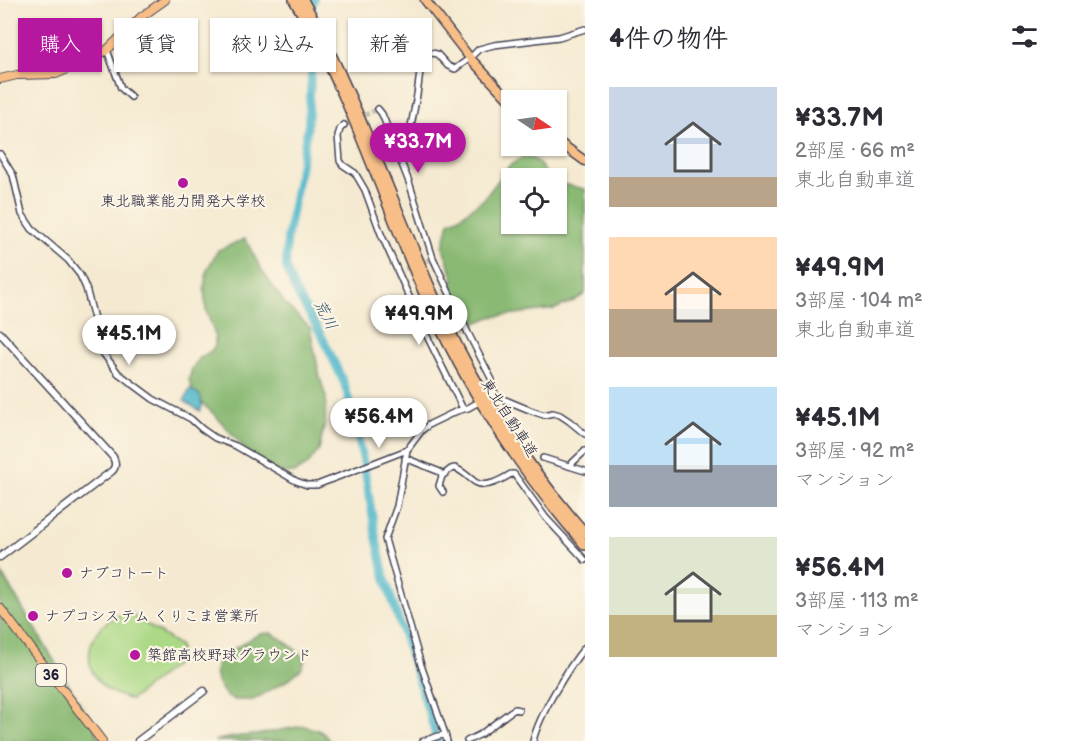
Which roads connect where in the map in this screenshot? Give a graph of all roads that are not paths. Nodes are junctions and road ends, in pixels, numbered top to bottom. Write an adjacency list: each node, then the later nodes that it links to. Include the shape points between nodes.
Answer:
1 (165, 0): 5 (main road)
2 (425, 0): 6 (highway)
3 (298, 2): 29 (highway, 東北自動車道, via 317,26 348,89 432,293 469,368 521,452); 30 (highway, 東北自動車道, via 462,371 508,447)
4 (585, 28): 6 (street, via 559,37 478,49)
5 (107, 50): 7 (main road, via 56,74); 9 (street, via 122,88)
6 (470, 58): 8 (highway); 12 (street, via 455,69 436,54 419,52)
7 (0, 79)
8 (501, 91)
9 (131, 97)
10 (378, 109): 21 (street, via 408,182 431,259 492,380 493,395 544,415 553,413)
11 (344, 125): 17 (street, via 338,136 340,161 362,185)
12 (412, 145)
13 (567, 148): 15 (highway)
14 (0, 154): 23 (street, via 13,175 22,214 68,260 87,288 103,353 118,373 153,399 191,419 215,438 307,485 317,485 397,453)
15 (585, 161)
16 (405, 269): 17 (street)
17 (398, 271): 20 (street)
18 (0, 333): 31 (street, via 115,461 111,471)
19 (477, 403): 20 (street)
20 (463, 409): 23 (street, via 430,424)
21 (585, 434)
22 (585, 452): 25 (street)
23 (406, 453): 27 (street); 37 (street, via 397,506 385,539)
24 (543, 459): 25 (street)
25 (569, 466): 26 (street)
26 (585, 471)
27 (442, 476): 28 (street, via 439,486); 32 (street, via 455,468 481,485 514,474 546,518)
28 (443, 492)
29 (585, 533)
30 (585, 545)
31 (0, 557)
32 (585, 560)
33 (0, 608): 39 (main road, 36)
34 (585, 647): 43 (street, via 547,708)
35 (204, 691): 40 (street)
36 (519, 710): 42 (street)
37 (443, 734): 38 (street); 41 (street)
38 (426, 740)
39 (102, 741)
40 (138, 741)
41 (447, 741)
42 (466, 741)
43 (533, 741)

